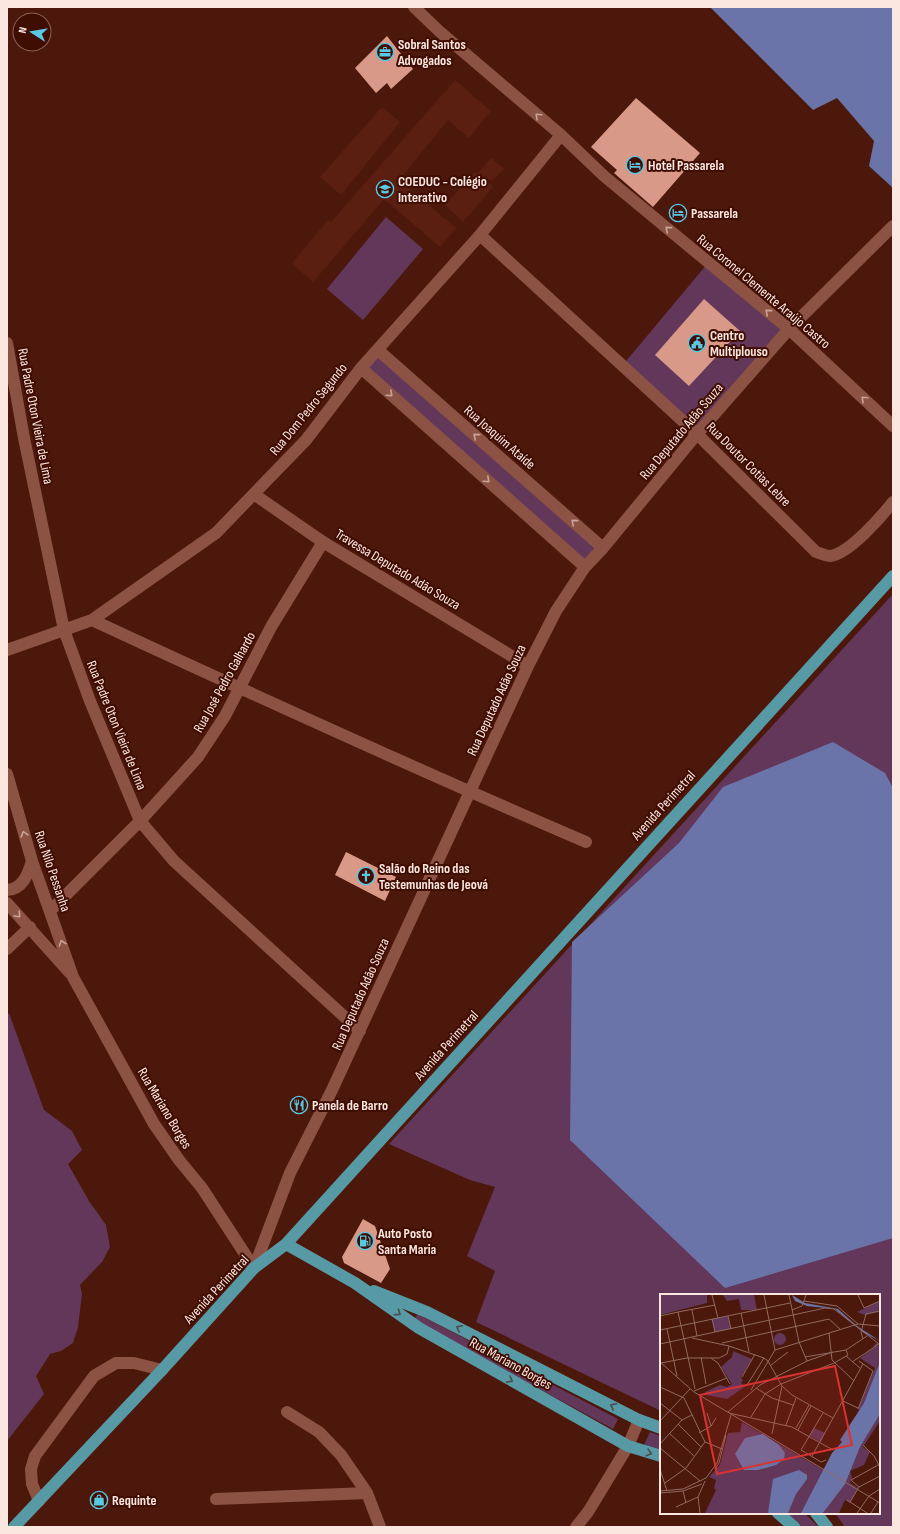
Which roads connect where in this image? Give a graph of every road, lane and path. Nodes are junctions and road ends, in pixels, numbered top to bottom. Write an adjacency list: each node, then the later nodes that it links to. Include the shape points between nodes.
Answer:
1 (414, 7): 2 (street, Rua Coronel Clemente Araújo Castro, one-way to 1)
2 (561, 135): 4 (street, Rua Dom Pedro Segundo); 5 (street, Rua Coronel Clemente Araújo Castro, one-way to 2, via 604,176)
3 (893, 226): 5 (street, Rua Deputado Adão Souza)
4 (480, 235): 7 (street, Rua Dom Pedro Segundo); 10 (street, Rua Doutor Cotias Lebre)
5 (789, 329): 9 (street, Rua Coronel Clemente Araújo Castro, one-way to 5); 10 (street, Rua Deputado Adão Souza)
6 (7, 343): 18 (street, Rua Padre Oton Vieira de Lima)
7 (378, 350): 8 (street, Rua Dom Pedro Segundo); 14 (street, Rua Joaquim Ataíde, one-way to 7)
8 (361, 368): 11 (street, Rua Dom Pedro Segundo, via 306,440); 15 (street, one-way to 15)
9 (893, 426)
10 (697, 434): 12 (street, Rua Doutor Cotias Lebre, via 816,552 828,556 840,553 870,528); 14 (street, Rua Deputado Adão Souza)
11 (254, 495): 13 (street, Travessa Deputado Adão Souza); 17 (street, Rua Dom Pedro Segundo, via 216,533)
12 (893, 502)
13 (323, 542): 20 (street, Travessa Deputado Adão Souza); 21 (street, Rua José Pedro Galhardo, via 271,627)
14 (603, 548): 15 (street, Rua Deputado Adão Souza)
15 (585, 567): 20 (street, Rua Deputado Adão Souza, via 556,610)
16 (893, 576): 34 (main road, Avenida Perimetral)
17 (92, 620): 18 (street, Rua Dom Pedro Segundo); 21 (street)
18 (64, 630): 19 (street, Rua Dom Pedro Segundo); 24 (street, Rua Padre Oton Vieira de Lima, via 90,701)
19 (7, 650)
20 (528, 666): 23 (street, Rua Deputado Adão Souza)
21 (240, 688): 23 (street); 24 (street, Rua José Pedro Galhardo, via 198,757)
22 (7, 774): 26 (street, Rua Nilo Pessanha, one-way to 22)
23 (470, 792): 25 (street); 33 (street, Rua Deputado Adão Souza)
24 (140, 821): 29 (street, Rua José Pedro Galhardo); 33 (street, Rua Padre Oton Vieira de Lima, via 174,861)
25 (586, 842)
26 (32, 861): 27 (street, via 27,878 17,887); 29 (street, Rua Nilo Pessanha)
27 (7, 890)
28 (7, 903): 30 (street, one-way to 30)
29 (50, 910): 32 (street, Rua Nilo Pessanha, one-way to 29)
30 (30, 927): 31 (street); 32 (street)
31 (7, 949)
32 (73, 977): 35 (street, Rua Mariano Borges, via 154,1124 178,1160 202,1188)
33 (360, 1031): 35 (street, Rua Deputado Adão Souza, via 290,1173)
34 (286, 1244): 35 (main road, Avenida Perimetral); 36 (main road, Rua Mariano Borges)
35 (254, 1268): 37 (main road, Avenida Perimetral)
36 (355, 1282): 39 (main road, Rua Mariano Borges, one-way to 36, via 427,1312); 41 (main road, Rua Mariano Borges, one-way to 41, via 419,1328)
37 (162, 1370): 45 (main road, Avenida Perimetral); 45 (street, via 134,1363 116,1363 94,1376 35,1456 31,1468 32,1484)
38 (287, 1412): 43 (street, via 319,1432 341,1455)
39 (638, 1420): 40 (main road, Rua Mariano Borges); 41 (street)
40 (660, 1428)
41 (628, 1446): 42 (main road, Rua Mariano Borges, one-way to 42); 50 (street)
42 (660, 1456)
43 (367, 1493): 44 (street); 49 (street)
44 (216, 1499)
45 (39, 1501): 48 (main road, Avenida Perimetral)
46 (779, 1514): 51 (main road)
47 (817, 1514): 52 (main road)
48 (14, 1527)
49 (380, 1527)
50 (576, 1527)
51 (794, 1527)
52 (827, 1527)

